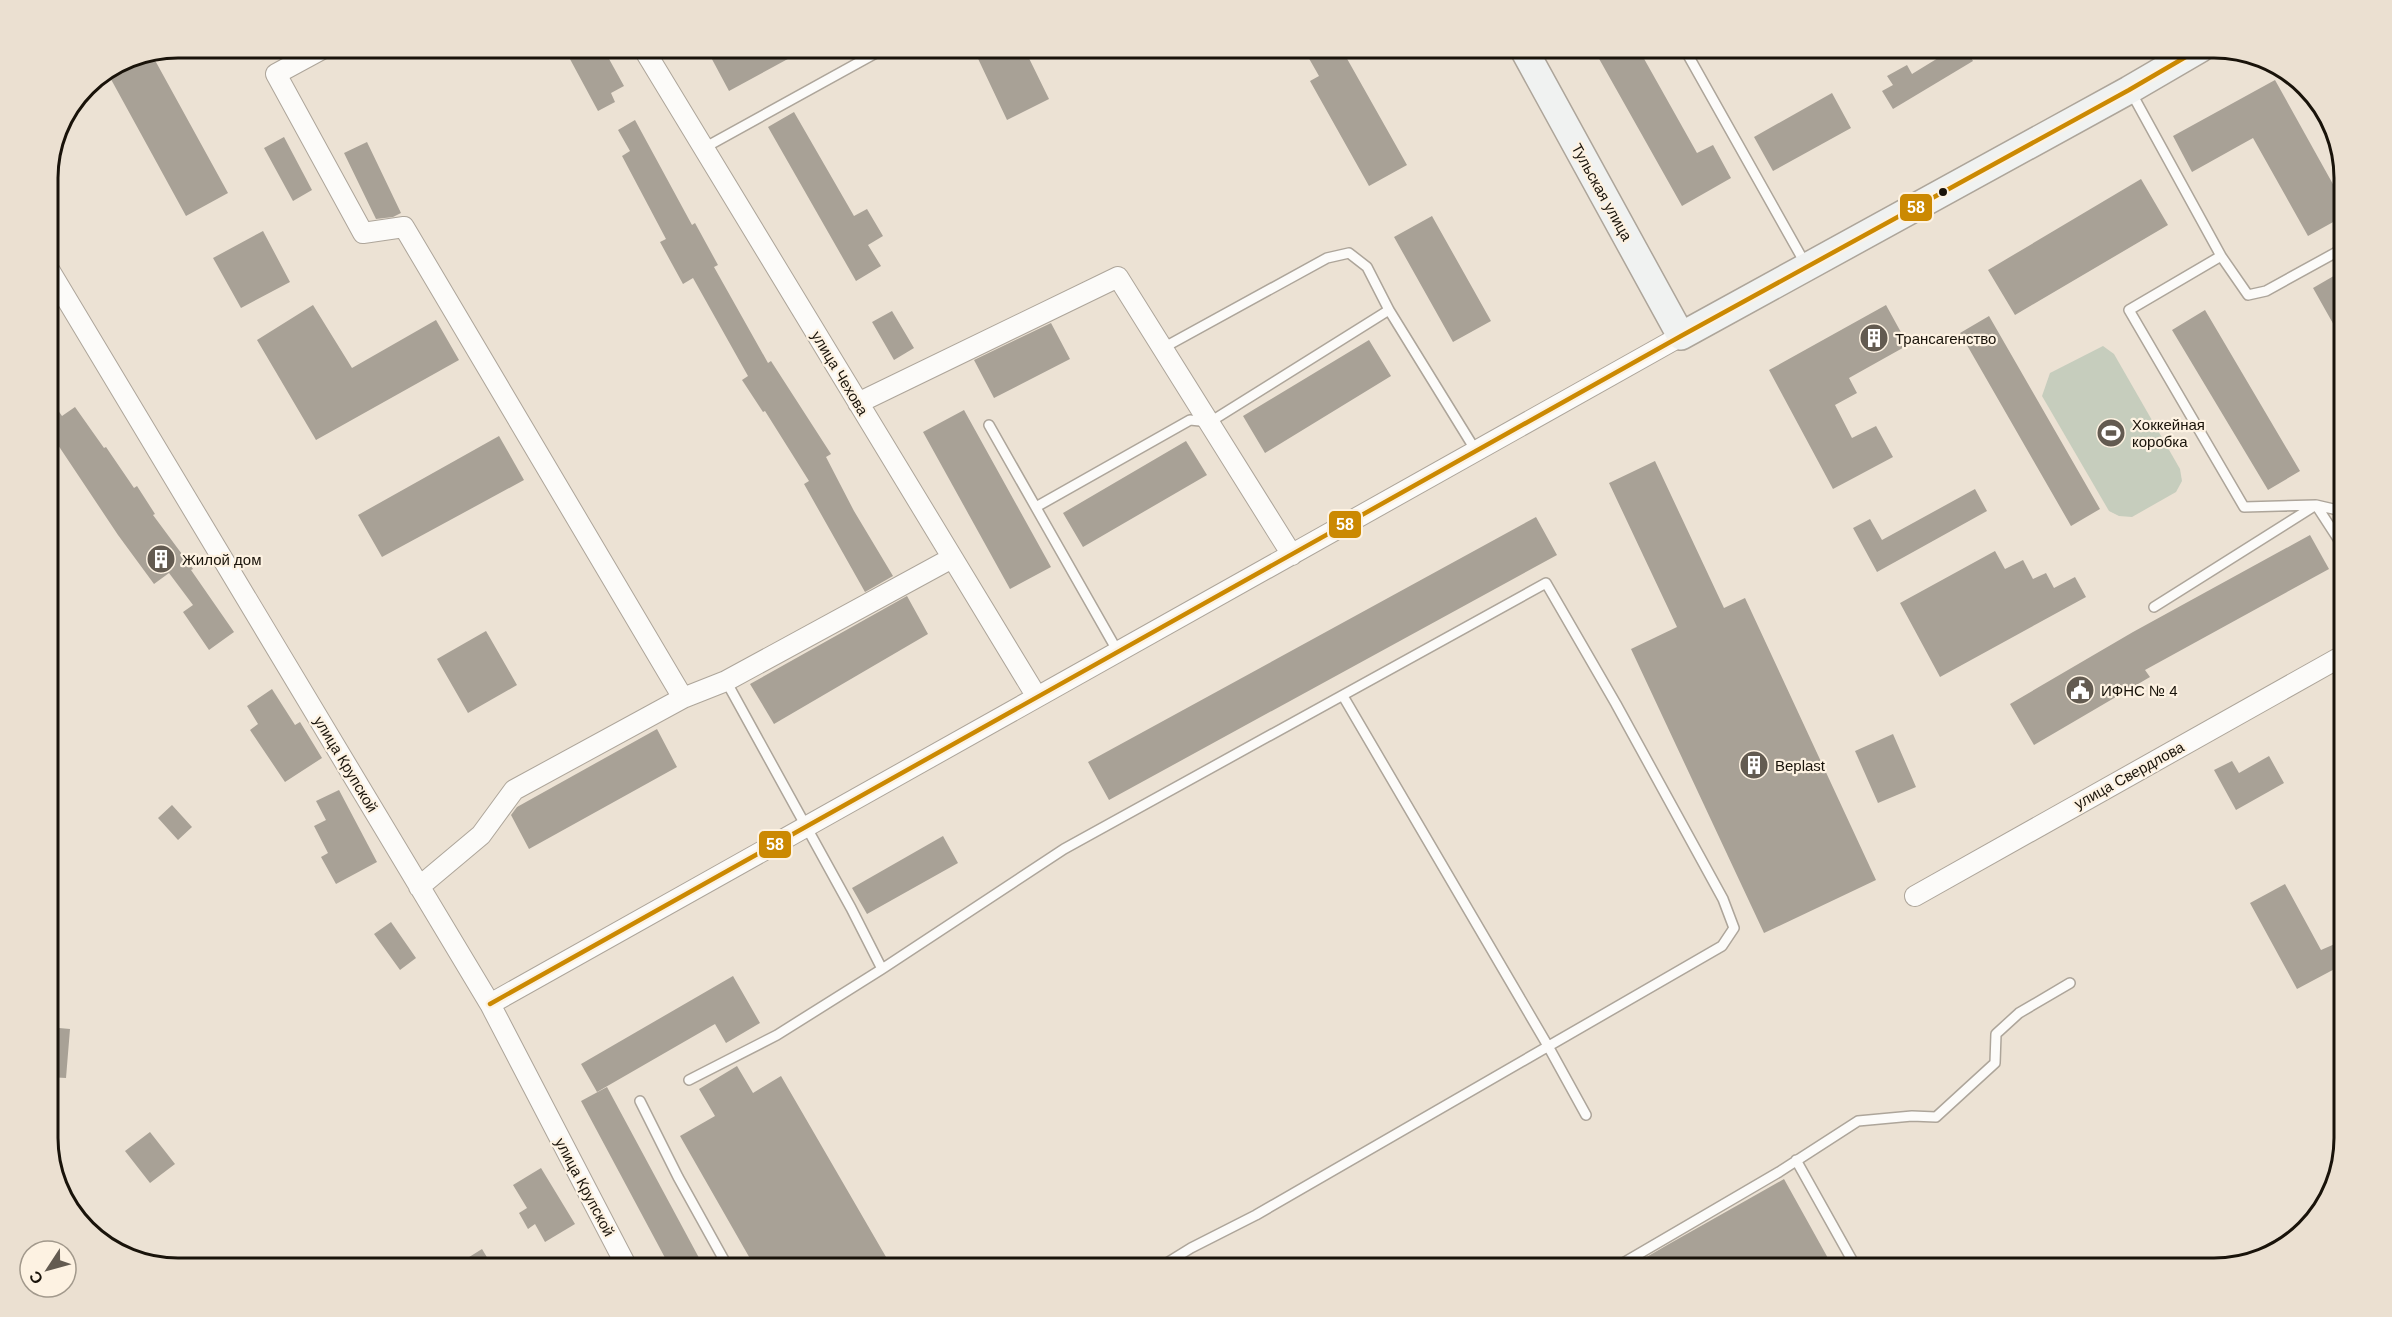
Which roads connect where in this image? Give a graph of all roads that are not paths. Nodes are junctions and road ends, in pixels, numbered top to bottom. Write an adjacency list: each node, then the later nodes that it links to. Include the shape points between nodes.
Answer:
1 (306, 58): 32 (street, via 276,74 363,233 404,228)
2 (650, 58): 8 (street, улица Чехова)
3 (867, 58): 8 (lane)
4 (1529, 58): 14 (main road, Тульская улица)
5 (1690, 58): 11 (lane)
6 (2184, 58): 7 (main road)
7 (2129, 90): 10 (lane); 11 (main road)
8 (704, 148): 16 (street, улица Чехова)
9 (2333, 254): 10 (lane, via 2266,291 2248,295)
10 (2221, 256): 20 (lane, via 2129,310 2244,507)
11 (1808, 267): 14 (main road)
12 (59, 286): 34 (street, улица Крупской)
13 (1389, 310): 15 (lane, via 1367,267 1349,253 1327,258); 17 (lane); 19 (lane)
14 (1682, 336): 19 (street)
15 (1163, 348): 16 (street, via 1118,276); 17 (street)
16 (858, 403): 25 (street, улица Чехова)
17 (1210, 422): 21 (lane, via 1190,420); 24 (street)
18 (989, 425): 21 (lane)
19 (1476, 451): 24 (street)
20 (2316, 505): 22 (lane); 23 (lane); 26 (lane)
21 (1036, 507): 27 (lane)
22 (2333, 509)
23 (2333, 532)
24 (1292, 555): 27 (street)
25 (952, 558): 29 (street); 31 (street, улица Чехова)
26 (2154, 607)
27 (1118, 652): 31 (street)
28 (2334, 661): 35 (street, улица Свердлова)
29 (726, 681): 32 (street); 33 (lane)
30 (1343, 696): 36 (lane, via 1064,849); 39 (lane); 39 (lane, via 1546,583 1723,899 1734,928 1722,946)
31 (1037, 697): 33 (street)
32 (683, 698): 34 (street, via 514,790 481,835)
33 (806, 827): 36 (lane); 38 (street)
34 (419, 887): 38 (street, улица Крупской)
35 (1915, 896)
36 (882, 969): 40 (lane, via 777,1035)
37 (2070, 983): 43 (lane, via 2019,1012 1996,1034 1995,1063 1936,1117 1858,1121)
38 (490, 1004): 44 (street, улица Крупской)
39 (1548, 1046): 42 (lane); 46 (lane)
40 (689, 1080)
41 (640, 1101): 45 (lane)
42 (1586, 1115)
43 (1796, 1160): 47 (lane); 48 (lane)
44 (622, 1258)
45 (723, 1258)
46 (1174, 1258)
47 (1631, 1258)
48 (1851, 1258)

